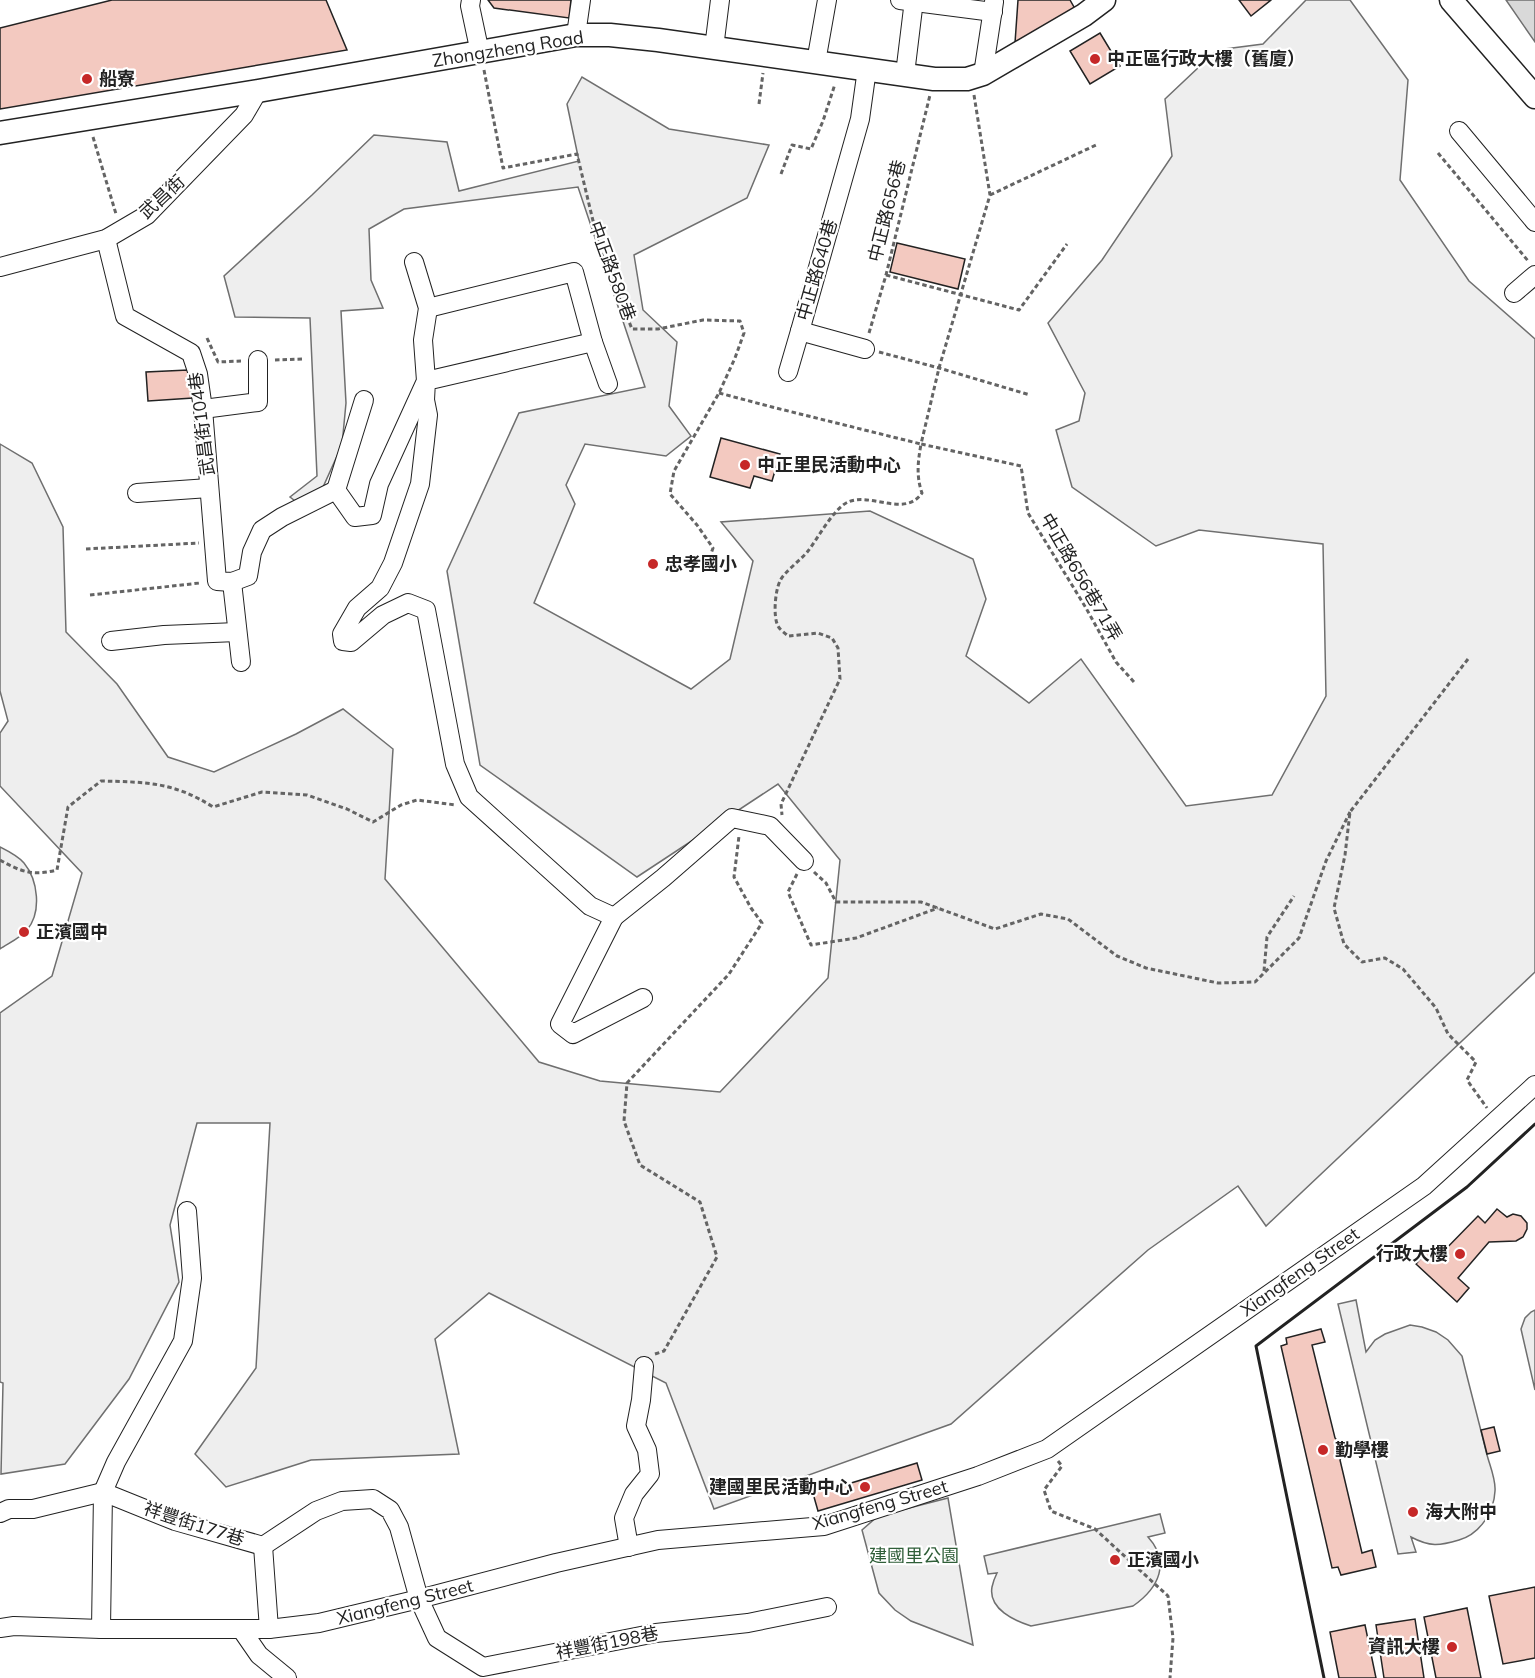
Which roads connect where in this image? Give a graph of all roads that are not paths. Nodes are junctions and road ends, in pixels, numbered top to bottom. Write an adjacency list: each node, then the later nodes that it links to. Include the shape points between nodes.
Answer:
1 (471, 0): 11 (street)
2 (581, 0): 9 (street)
3 (720, 0): 10 (street)
4 (826, 0): 12 (street)
5 (1104, 0): 15 (main road, Zhongzheng Road)
6 (1451, 0): 17 (main road)
7 (910, 1): 8 (street); 14 (street)
8 (993, 6): 15 (street)
9 (576, 35): 10 (main road, Zhongzheng Road, via 630,37); 11 (main road, Zhongzheng Road)
10 (714, 48): 12 (main road, Zhongzheng Road)
11 (480, 53): 16 (main road, Zhongzheng Road)
12 (816, 62): 13 (main road, Zhongzheng Road)
13 (867, 69): 14 (main road, Zhongzheng Road); 27 (street, 中正路640巷, via 860,119)
14 (905, 74): 15 (main road, Zhongzheng Road, via 959,80)
15 (977, 76)
16 (258, 91): 19 (main road, Zhongzheng Road); 21 (street, 武昌街, via 244,115 147,215)
17 (1535, 97)
18 (1459, 131): 20 (street)
19 (0, 133)
20 (1535, 222)
21 (114, 235): 23 (street, 武昌街); 35 (street, 武昌街104巷, via 125,316 191,353)
22 (414, 262): 26 (street)
23 (0, 267)
24 (1535, 275): 25 (street)
25 (1514, 293)
26 (428, 308): 28 (street, 中正路580巷, via 574,272); 32 (street, via 423,340)
27 (800, 331): 29 (street, 中正路640巷); 31 (street)
28 (593, 342): 32 (street); 33 (street, 中正路580巷)
29 (865, 349)
30 (258, 360): 35 (street, via 258,402)
31 (788, 372)
32 (426, 381): 37 (street, via 378,484 372,514 355,517); 44 (street, via 428,415 420,484 393,563 380,588 357,608 342,634 343,641 351,642 383,615 408,603 426,610 455,764 468,797 590,906)
33 (608, 384)
34 (364, 400): 37 (street)
35 (203, 409): 36 (street, 武昌街104巷)
36 (209, 488): 38 (street); 39 (street, 武昌街104巷, via 213,542)
37 (336, 490): 39 (street, via 262,530 252,552 248,576)
38 (137, 493)
39 (224, 582): 40 (street, 武昌街104巷)
40 (237, 632): 41 (street); 42 (street, 武昌街104巷)
41 (111, 641)
42 (240, 662)
43 (804, 861): 44 (street, via 771,826 732,818)
44 (614, 917): 45 (street, via 560,1024 573,1034)
45 (643, 998)
46 (1535, 1085): 52 (street, Xiangfeng Street, via 1424,1186 1047,1449 978,1476 824,1526 658,1540)
47 (187, 1210): 49 (street, via 192,1278 183,1341)
48 (644, 1366): 52 (street, via 636,1426 647,1450 650,1474 634,1494 624,1518)
49 (103, 1492): 50 (street); 51 (street, 祥豐街177巷, via 175,1521); 56 (street)
50 (0, 1513)
51 (263, 1546): 53 (street, 祥豐街177巷, via 316,1511 342,1501 373,1499 390,1510 399,1527); 58 (street)
52 (629, 1546): 53 (street, Xiangfeng Street)
53 (419, 1599): 54 (street, 祥豐街198巷, via 437,1638 483,1667 656,1633 748,1623); 58 (street, Xiangfeng Street, via 320,1623)
54 (827, 1607)
55 (0, 1628): 56 (street, Xiangfeng Street)
56 (101, 1629): 57 (street, Xiangfeng Street)
57 (241, 1629): 58 (street, Xiangfeng Street); 59 (street, via 259,1655)
58 (269, 1629)
59 (287, 1678)

